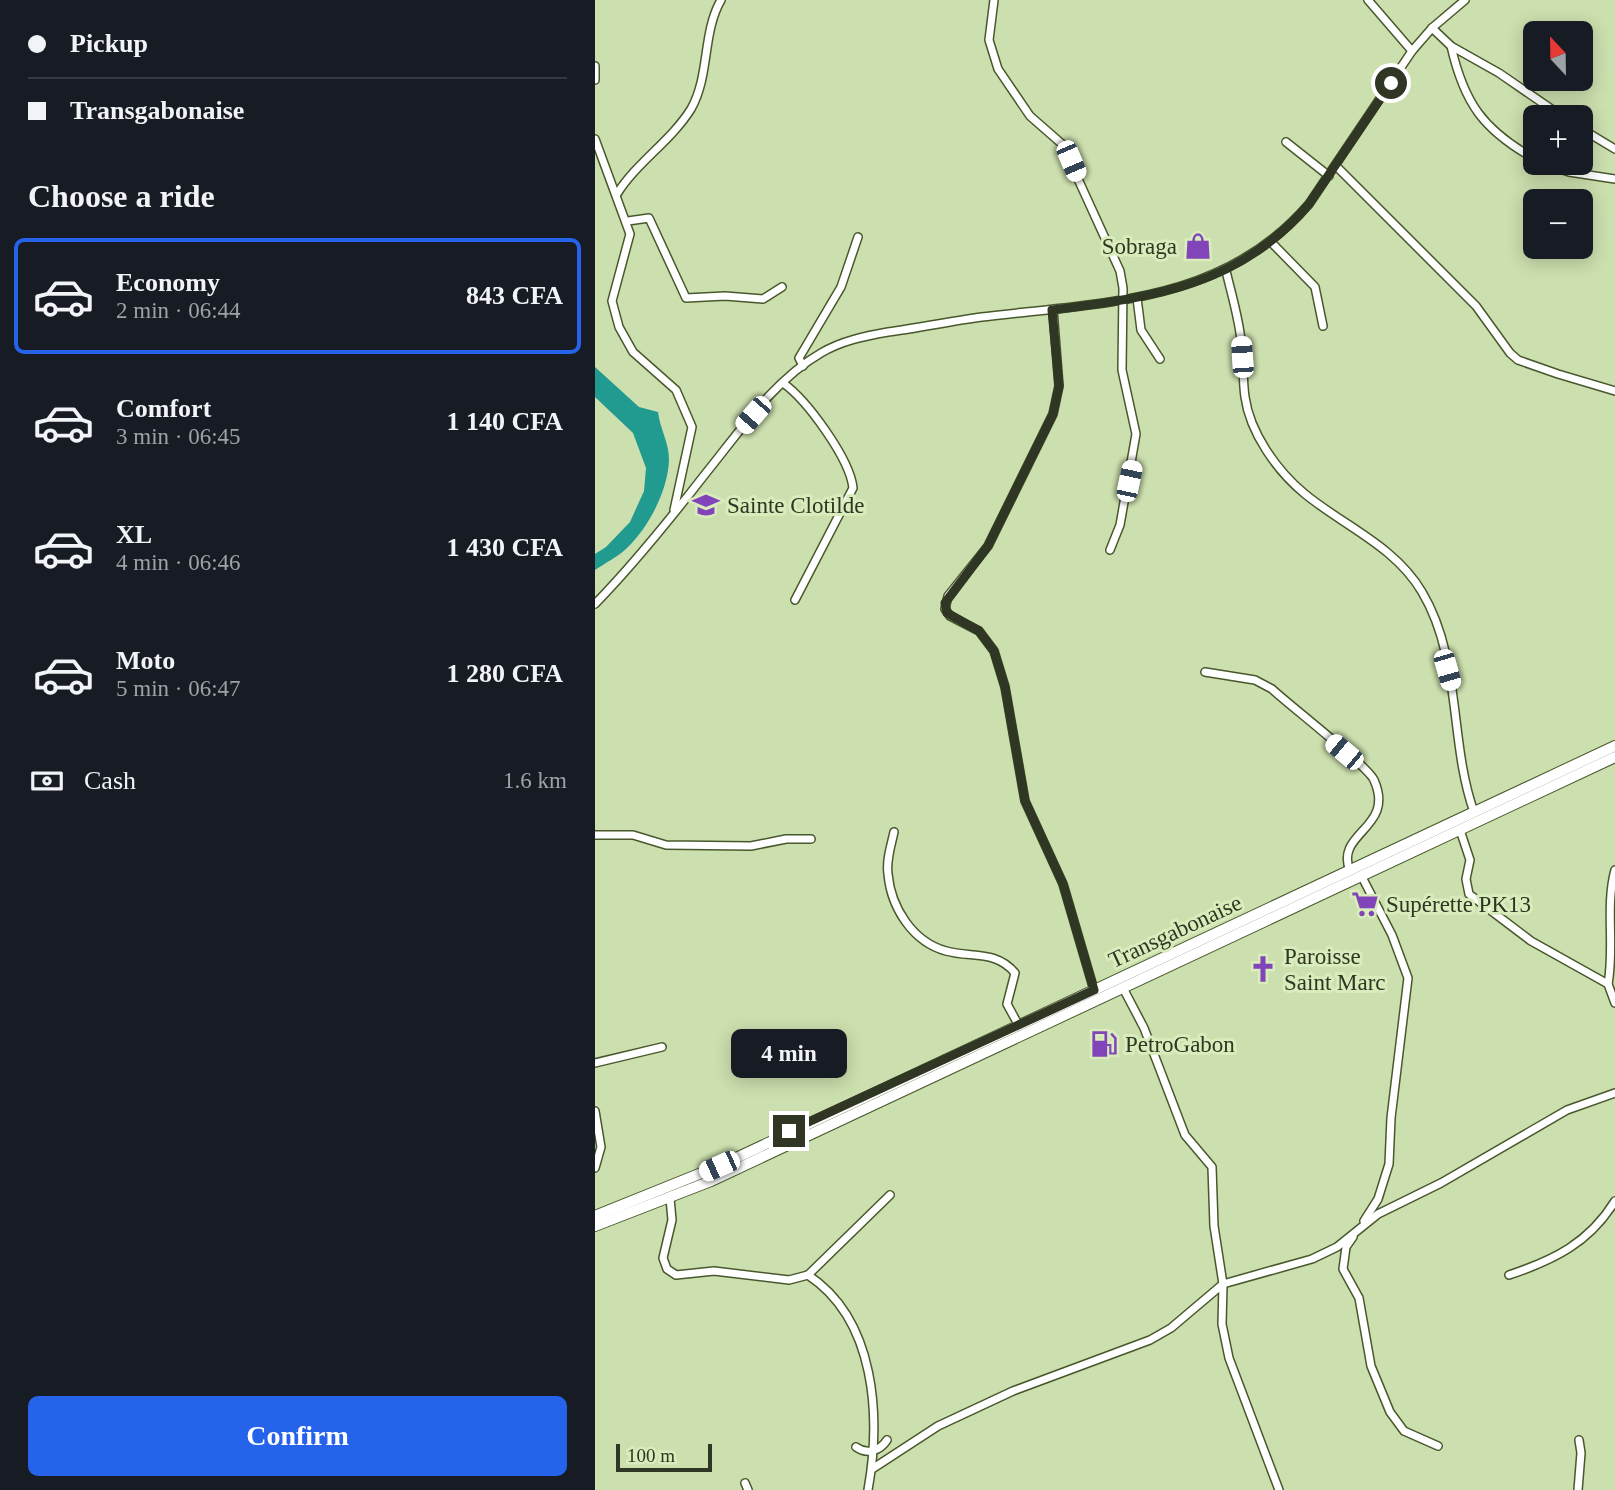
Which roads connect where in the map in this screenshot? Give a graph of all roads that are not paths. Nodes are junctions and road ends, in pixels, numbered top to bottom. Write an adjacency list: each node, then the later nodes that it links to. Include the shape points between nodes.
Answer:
1 (721, 0): 20 (street, via 692,107 627,177)
2 (994, 0): 27 (street, via 989,40 998,69 1030,116 1062,144 1120,271)
3 (1368, 0): 7 (street)
4 (1465, 0): 5 (street)
5 (1432, 29): 6 (street); 7 (street)
6 (1451, 46): 10 (street); 15 (street, via 1459,82 1481,116 1496,135)
7 (1412, 51): 16 (street)
8 (595, 66): 9 (street)
9 (595, 80)
10 (1546, 105)
11 (1593, 136): 14 (street)
12 (595, 138): 20 (street)
13 (1286, 142): 18 (street)
14 (1615, 149)
15 (1523, 152)
16 (1336, 166): 18 (street); 33 (street, via 1476,306 1518,360)
17 (1589, 175): 19 (street)
18 (1329, 176): 23 (street, via 1295,222)
19 (1615, 179)
20 (617, 194): 21 (street)
21 (628, 221): 25 (street, via 649,218 686,299 763,299); 34 (street, via 631,234 612,300 619,327 633,352 676,390 692,428)
22 (858, 237): 31 (street, via 841,287 799,358)
23 (1271, 242): 24 (street); 29 (street, via 1315,287)
24 (1226, 271): 26 (street); 41 (street, via 1241,335 1245,397 1263,444 1305,494 1373,540 1424,594 1452,688 1460,768)
25 (782, 286)
26 (1137, 298): 27 (street); 30 (street, via 1141,330)
27 (1123, 300): 28 (street); 35 (street, via 1122,370 1136,434 1121,525)
28 (1052, 310): 31 (street, via 868,336 828,349); 51 (street, via 1059,386 1053,414 988,546 948,596 945,609 979,631 994,651 1025,801 1063,884)
29 (1323, 326)
30 (1160, 359)
31 (803, 366): 32 (street)
32 (783, 383): 34 (street); 36 (street, via 798,396 848,467 853,488)
33 (1615, 391)
34 (674, 514): 37 (street)
35 (1110, 550)
36 (795, 600)
37 (595, 604)
38 (1205, 672): 47 (street, via 1255,680 1272,688 1373,777 1376,816 1348,847)
39 (1615, 746): 41 (highway, Transgabonaise)
40 (1615, 757): 42 (highway, Transgabonaise)
41 (1474, 812): 47 (highway, Transgabonaise)
42 (1460, 830): 48 (highway, Transgabonaise); 49 (street, via 1470,860 1469,894 1531,941)
43 (894, 832): 53 (street, via 888,875 908,926 914,935 946,951 986,955 1008,964 1015,973 1007,1004)
44 (595, 835): 45 (street, via 633,835 666,845 751,846)
45 (811, 839)
46 (1615, 870): 49 (street, via 1614,963)
47 (1349, 871): 51 (highway, Transgabonaise)
48 (1362, 877): 50 (highway, Transgabonaise); 64 (street, via 1408,978 1389,1164 1378,1199)
49 (1608, 984): 52 (street)
50 (1123, 988): 60 (highway, Transgabonaise); 67 (street, via 1144,1028 1185,1135 1212,1167)
51 (1094, 990): 53 (highway, Transgabonaise)
52 (1615, 1003)
53 (1019, 1026): 62 (highway, Transgabonaise, via 695,1177)
54 (662, 1047): 55 (street)
55 (595, 1063)
56 (1615, 1093): 64 (street, via 1567,1110)
57 (595, 1111): 58 (street, via 601,1147)
58 (595, 1168)
59 (890, 1195): 65 (street)
60 (670, 1198): 63 (highway, Transgabonaise); 65 (street, via 672,1220 663,1258 667,1269 676,1275 714,1271 789,1280)
61 (1615, 1201): 66 (street, via 1575,1247)
62 (595, 1216)
63 (595, 1226)
64 (1359, 1228): 67 (street, via 1337,1247 1312,1259); 70 (street, via 1346,1247 1343,1269 1359,1298 1371,1366 1396,1422 1404,1431)
65 (808, 1275): 72 (street, via 836,1300 869,1367)
66 (1509, 1275)
67 (1223, 1284): 73 (street, via 1150,1340 1013,1391 938,1426); 75 (street, via 1222,1324 1229,1358)
68 (887, 1440): 72 (street)
69 (1579, 1440): 76 (street)
70 (1438, 1446)
71 (856, 1447): 72 (street)
72 (873, 1451): 73 (street)
73 (872, 1469): 74 (street)
74 (868, 1490)
75 (1279, 1490)
76 (1578, 1490)

